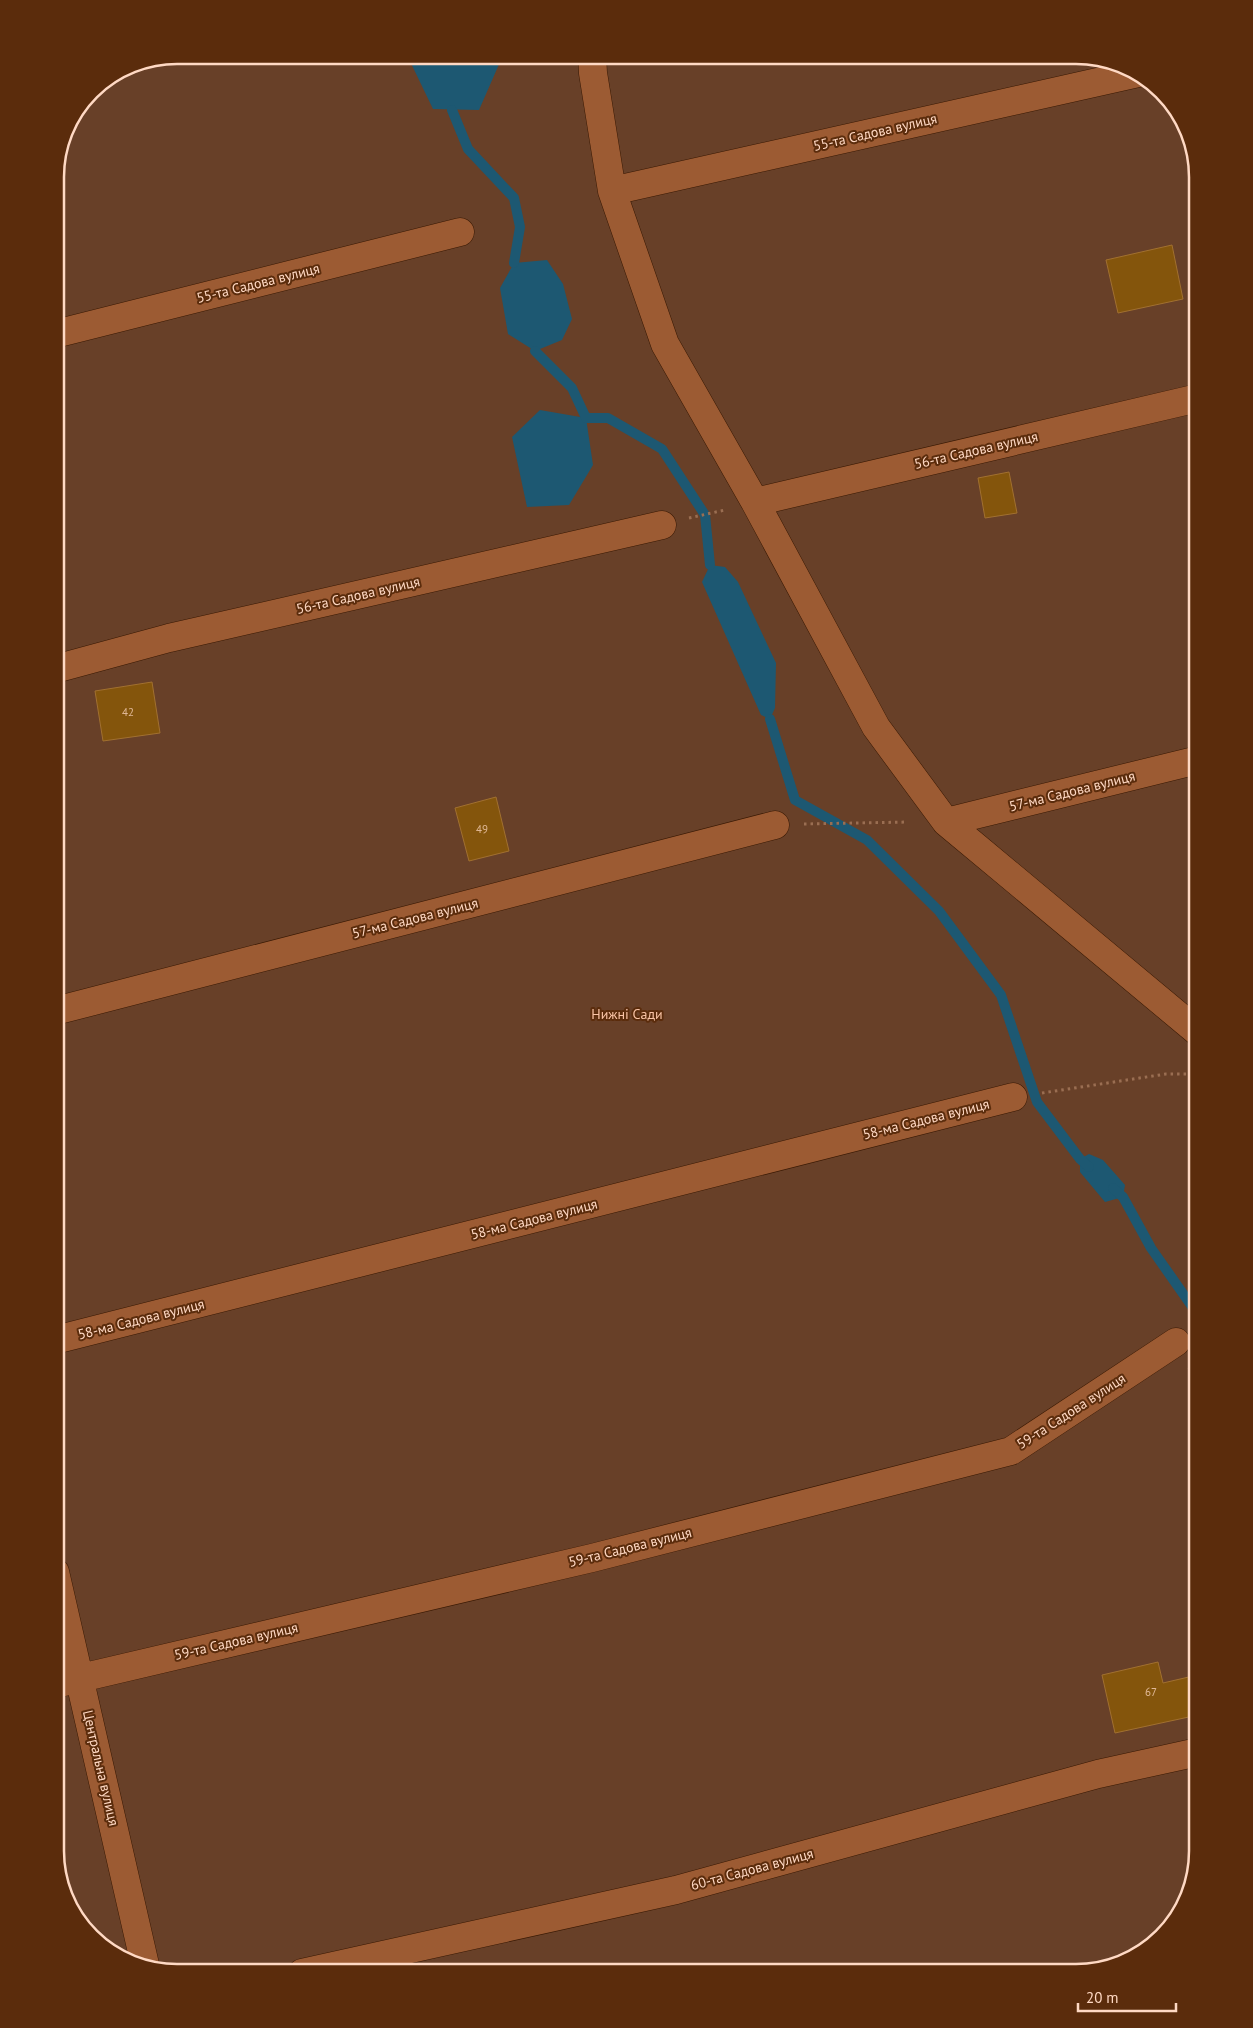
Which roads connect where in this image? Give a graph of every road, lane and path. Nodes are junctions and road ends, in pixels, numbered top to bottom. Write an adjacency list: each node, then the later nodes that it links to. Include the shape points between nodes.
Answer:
1 (592, 64): 3 (street)
2 (1128, 76): 3 (street, 55-та Садова вулиця)
3 (612, 191): 7 (street, via 665,344)
4 (460, 232): 5 (street, 55-та Садова вулиця)
5 (64, 332)
6 (1189, 400): 7 (street, 56-та Садова вулиця)
7 (754, 502): 12 (street, via 876,727)
8 (727, 509): 9 (path)
9 (672, 522): 10 (street, 56-та Садова вулиця, via 169,638)
10 (64, 667)
11 (1189, 762): 12 (street, 57-ма Садова вулиця)
12 (946, 822): 17 (street)
13 (873, 823): 14 (path)
14 (804, 824)
15 (775, 825): 16 (street, 57-ма Садова вулиця)
16 (64, 1009)
17 (1189, 1024)
18 (1189, 1074): 19 (path, via 1166,1074)
19 (1056, 1090)
20 (1013, 1097): 21 (street, 58-ма Садова вулиця)
21 (64, 1338)
22 (1176, 1342): 24 (street, 59-та Садова вулиця, via 1011,1451 592,1558)
23 (64, 1653): 24 (street, Центральна вулиця)
24 (67, 1680): 26 (street, Центральна вулиця)
25 (1189, 1754): 27 (street, 60-та Садова вулиця, via 1098,1774 676,1890)
26 (143, 1959)
27 (343, 1964)

